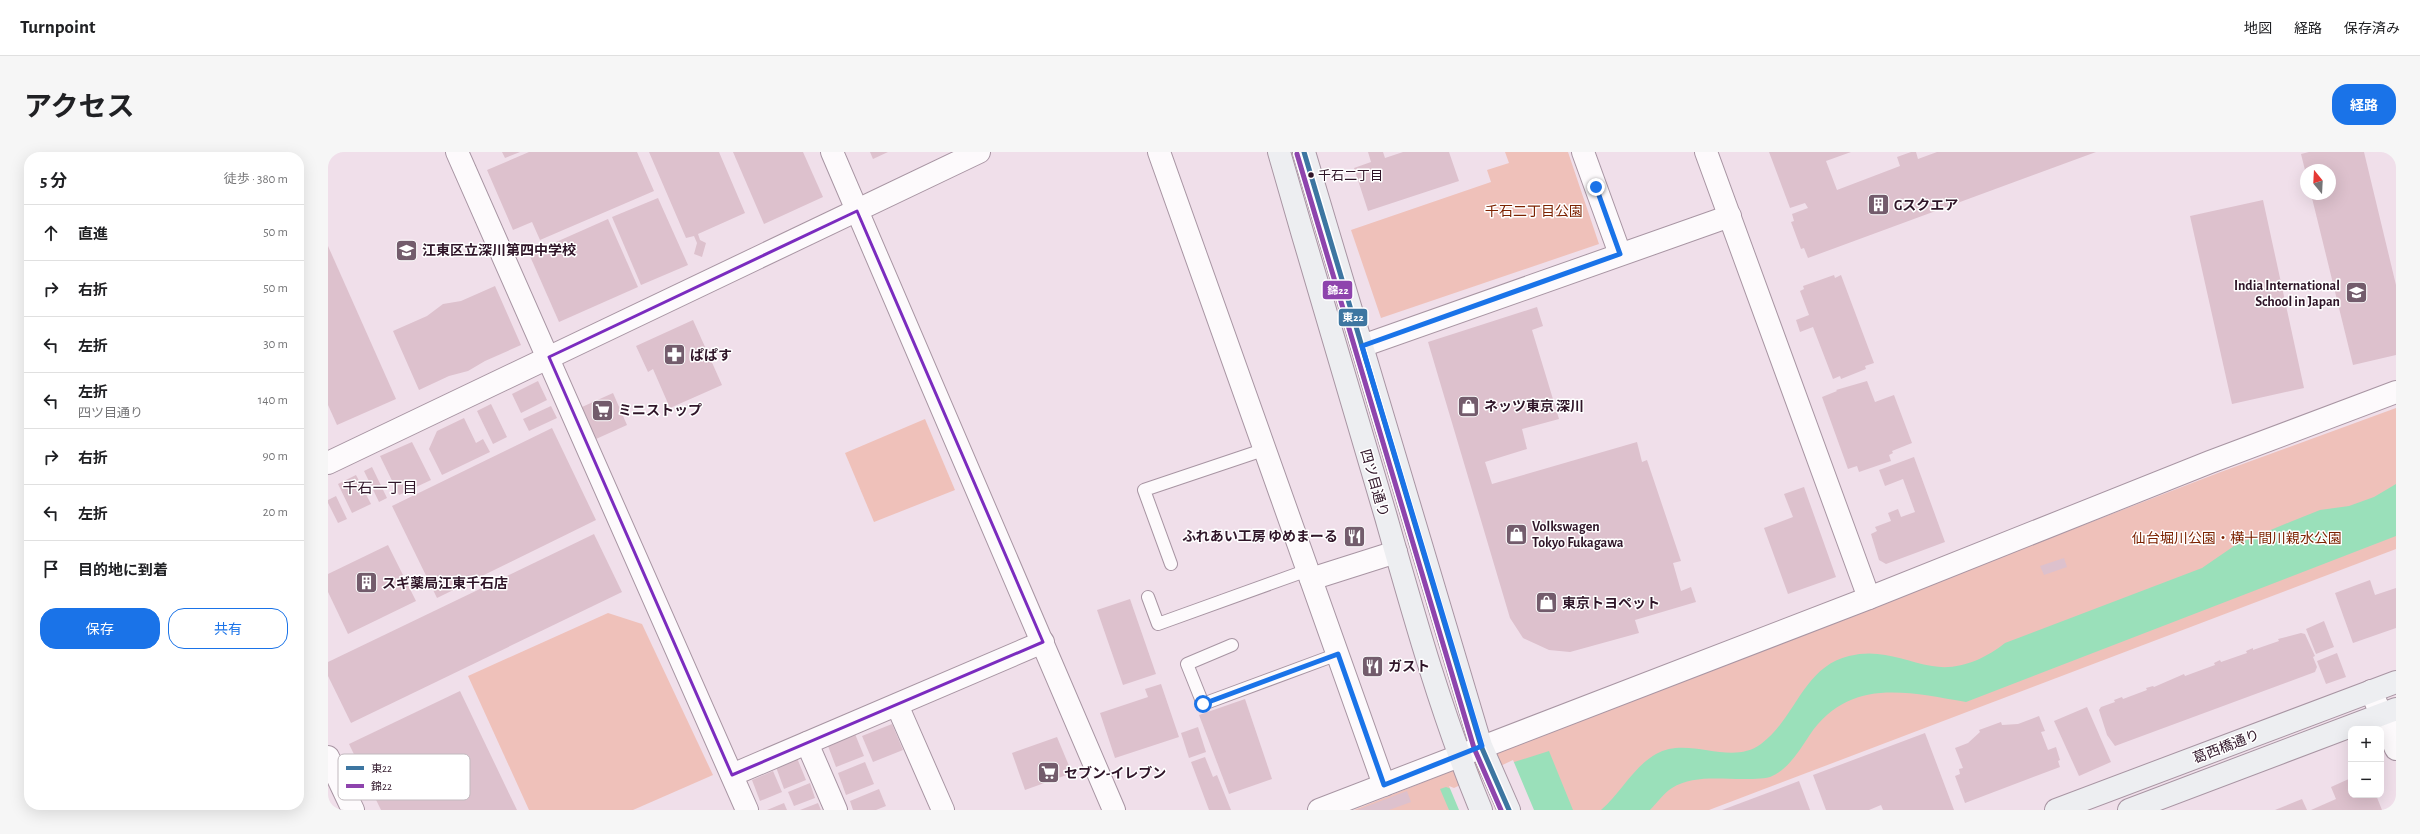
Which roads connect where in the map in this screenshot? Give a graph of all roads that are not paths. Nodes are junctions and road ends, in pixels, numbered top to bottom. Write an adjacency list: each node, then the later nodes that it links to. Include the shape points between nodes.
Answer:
1 (457, 152): 13 (street)
2 (832, 152): 9 (street)
3 (979, 152): 9 (street)
4 (1159, 152): 15 (street)
5 (1279, 152): 17 (main road, 四ツ目通り)
6 (1304, 152): 12 (main road, 四ツ目通り)
7 (1584, 152): 11 (street)
8 (1706, 152): 10 (street)
9 (857, 211): 13 (street); 22 (street)
10 (1730, 216): 11 (street); 21 (street)
11 (1620, 254): 12 (street)
12 (1362, 346): 31 (main road, 四ツ目通り)
13 (549, 357): 16 (street); 34 (street)
14 (2396, 392): 21 (street, via 2210,462)
15 (1263, 450): 18 (lane, via 1144,490); 19 (street)
16 (328, 463)
17 (1396, 552): 19 (street); 33 (main road, 四ツ目通り)
18 (1171, 564)
19 (1310, 575): 20 (lane, via 1158,624); 24 (street)
20 (1148, 597)
21 (1869, 598): 31 (street)
22 (1043, 642): 27 (street); 42 (street)
23 (1232, 645): 24 (lane, via 1187,664 1203,704)
24 (1338, 654): 36 (street)
25 (2396, 682): 26 (main road, 葛西橋通り)
26 (2371, 691): 28 (street); 46 (main road, 葛西橋通り)
27 (897, 705): 29 (street); 41 (street)
28 (2389, 712): 30 (street); 47 (main road, 葛西橋通り)
29 (807, 743): 34 (street); 40 (street)
30 (2396, 749)
31 (1485, 753): 33 (street); 45 (main road, 四ツ目通り)
32 (328, 757): 35 (street)
33 (1461, 762): 36 (street); 44 (main road, 四ツ目通り)
34 (732, 775): 39 (street)
35 (338, 778)
36 (1384, 785): 43 (street)
37 (348, 800): 38 (street)
38 (353, 810)
39 (747, 810)
40 (836, 810)
41 (943, 810)
42 (1114, 810)
43 (1319, 810)
44 (1481, 810)
45 (1509, 810)
46 (2056, 810)
47 (2129, 810)

